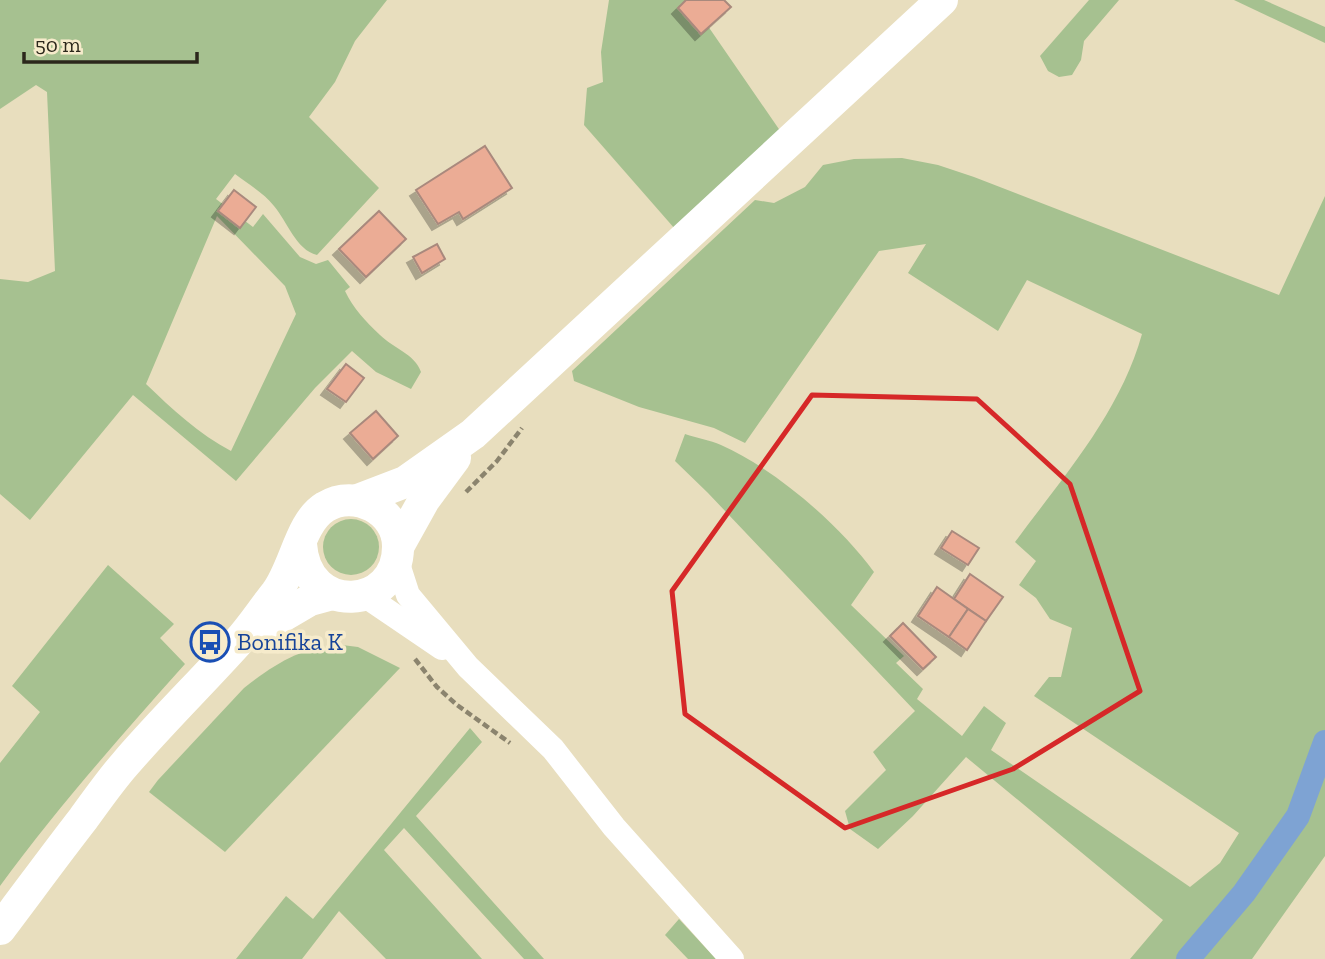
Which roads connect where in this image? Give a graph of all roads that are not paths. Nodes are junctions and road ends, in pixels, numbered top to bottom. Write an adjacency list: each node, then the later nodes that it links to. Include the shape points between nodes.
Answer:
1 (942, 0): 2 (main road)
2 (473, 434): 3 (main road, via 405,482); 5 (main road, via 424,500)
3 (358, 500): 4 (main road, via 326,506 309,522); 5 (main road, via 386,515 395,529)
4 (301, 544): 6 (main road, via 308,575); 8 (main road, via 280,587)
5 (398, 553): 7 (main road, via 390,576); 9 (street, via 408,595)
6 (332, 594): 7 (main road); 8 (main road, via 310,600)
7 (365, 595): 9 (street)
8 (238, 642): 10 (main road, via 124,765)
9 (468, 667): 11 (street, via 553,749 614,827)
10 (0, 929)
11 (732, 959)

